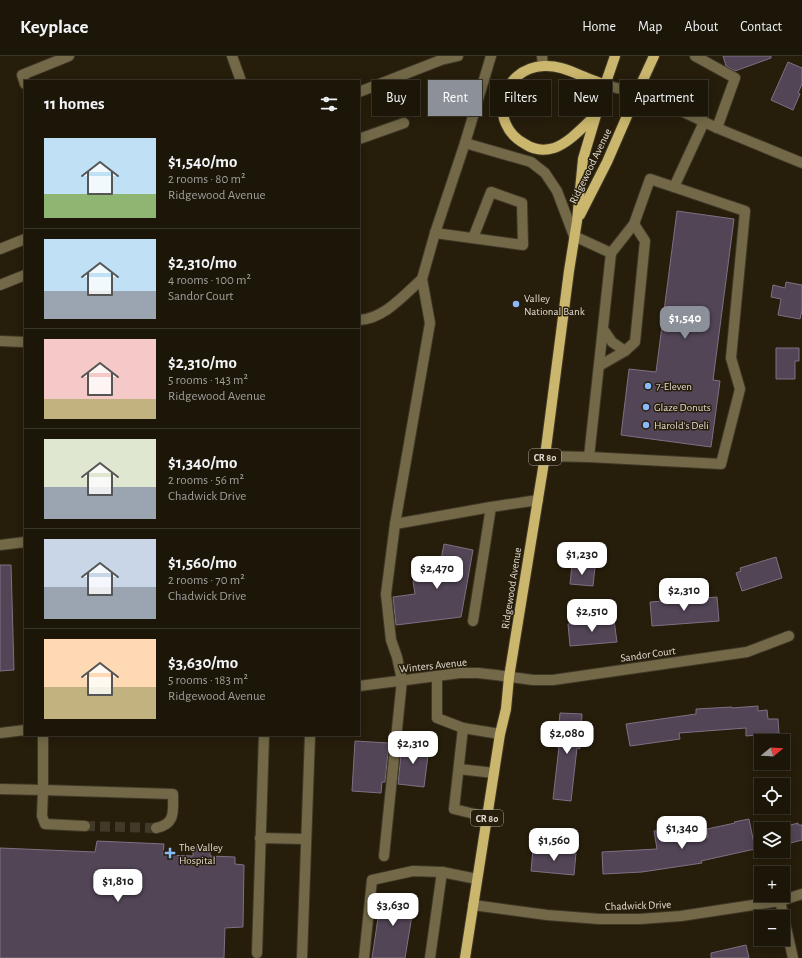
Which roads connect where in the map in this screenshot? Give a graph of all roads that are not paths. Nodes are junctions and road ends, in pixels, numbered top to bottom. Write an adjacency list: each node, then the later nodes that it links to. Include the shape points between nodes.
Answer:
1 (69, 56): 14 (street, via 22,75)
2 (232, 56): 10 (street)
3 (458, 56): 8 (street)
4 (491, 56): 23 (street)
5 (616, 56): 12 (main road, Ridgewood Avenue / CR 80)
6 (654, 56): 13 (main road, Ridgewood Avenue / CR 80)
7 (695, 56): 21 (street, via 735,78)
8 (440, 58): 15 (street)
9 (543, 61): 11 (main road); 16 (main road, via 522,72 507,90 503,107 504,116 514,137 535,149 549,149 568,140)
10 (241, 80)
11 (592, 80)
12 (607, 80)
13 (642, 80)
14 (24, 81)
15 (360, 92)
16 (595, 116): 26 (main road, Ridgewood Avenue / CR 80, via 582,159)
17 (626, 116): 26 (main road, Ridgewood Avenue / CR 80, via 607,162)
18 (692, 116): 19 (street)
19 (704, 122): 21 (street); 25 (street)
20 (404, 123): 22 (street)
21 (717, 128): 24 (street)
22 (360, 139)
23 (465, 143): 28 (street); 29 (street, via 531,162 545,173 557,191)
24 (802, 163)
25 (674, 187): 27 (street, via 650,179); 44 (street, via 745,211 731,358 740,389 721,464)
26 (577, 221): 29 (main road, Ridgewood Avenue / CR 80)
27 (634, 224): 33 (street); 41 (street, via 645,240 635,342)
28 (435, 233): 30 (street); 35 (street)
29 (574, 236): 33 (street); 43 (main road, Ridgewood Avenue / CR 80)
30 (473, 238): 30 (street, via 491,192 522,203 523,245)
31 (24, 239): 32 (street)
32 (0, 249)
33 (612, 254): 38 (street)
34 (24, 275): 36 (street)
35 (422, 279): 37 (street, via 388,310 366,320); 47 (street, via 430,323)
36 (0, 285)
37 (360, 320)
38 (603, 329): 41 (street, via 612,342); 42 (street)
39 (0, 341): 40 (street)
40 (24, 342)
41 (624, 351): 42 (street)
42 (599, 366): 44 (street)
43 (545, 456): 44 (street); 45 (main road, Ridgewood Avenue / CR 80)
44 (589, 456)
45 (538, 500): 46 (street); 53 (main road, Ridgewood Avenue / CR 80)
46 (492, 507): 47 (street); 50 (street)
47 (395, 524): 54 (street, via 386,594 391,640)
48 (24, 542): 49 (street)
49 (0, 545)
50 (473, 622)
51 (789, 636): 53 (street, Sandor Court, via 747,652 553,680)
52 (437, 676): 53 (street, Winters Avenue, via 478,673); 54 (street, Winters Avenue); 56 (street, via 437,718)
53 (509, 678): 59 (main road, Ridgewood Avenue / CR 80)
54 (402, 680): 55 (street, Winters Avenue); 72 (street)
55 (360, 686)
56 (463, 728): 59 (street); 63 (street)
57 (24, 730): 58 (street)
58 (0, 733)
59 (500, 734): 64 (main road, Ridgewood Avenue / CR 80)
60 (43, 736): 66 (street)
61 (264, 736): 70 (street)
62 (310, 736): 71 (street)
63 (459, 769): 64 (street); 67 (street, via 454,809)
64 (494, 773): 67 (main road, Ridgewood Avenue / CR 80)
65 (0, 789): 66 (street)
66 (43, 790): 68 (street, via 42,816 45,824); 69 (street, via 173,794 171,820 166,825)
67 (487, 817): 74 (main road, Ridgewood Avenue / CR 80)
68 (85, 826)
69 (156, 828)
70 (260, 838): 71 (street); 80 (street)
71 (306, 840): 81 (street)
72 (384, 856)
73 (442, 872): 74 (street); 82 (street, via 413,871 372,880); 83 (street)
74 (477, 879): 79 (main road, Ridgewood Avenue / CR 80)
75 (802, 894): 76 (street, Chadwick Drive)
76 (790, 898)
77 (773, 902): 79 (street, Chadwick Drive, via 681,916 640,919 547,915)
78 (780, 902): 85 (street)
79 (473, 905): 84 (main road, Ridgewood Avenue / CR 80)
80 (257, 953)
81 (302, 958)
82 (364, 958)
83 (430, 958)
84 (465, 958)
85 (794, 958)

